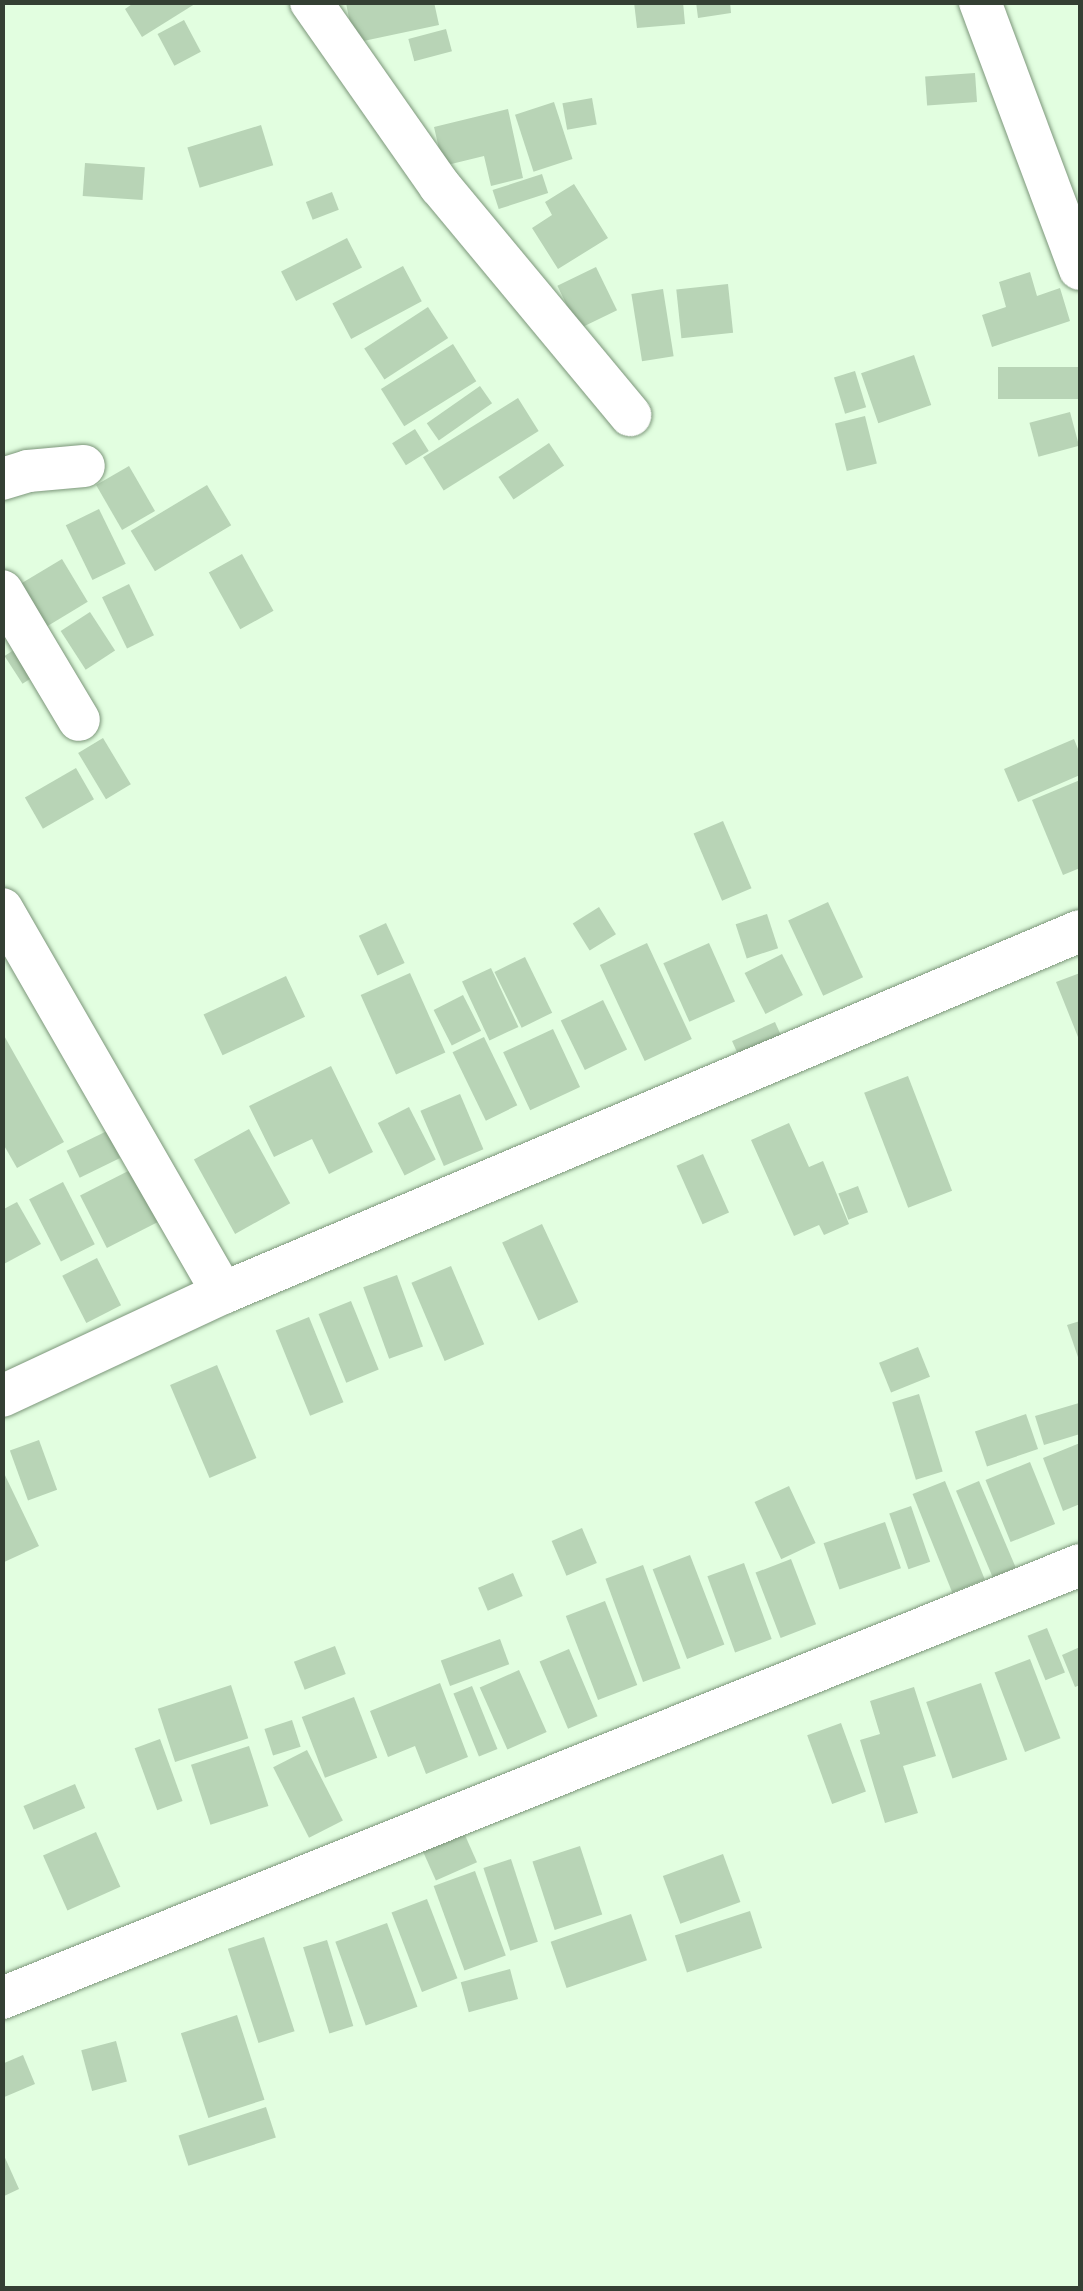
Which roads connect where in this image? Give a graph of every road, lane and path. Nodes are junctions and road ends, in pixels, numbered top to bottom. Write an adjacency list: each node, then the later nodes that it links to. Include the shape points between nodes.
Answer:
1 (311, 2): 4 (street, via 440,186)
2 (980, 2): 3 (street)
3 (1080, 269)
4 (630, 416)
5 (84, 466): 6 (street)
6 (2, 479)
7 (2, 591): 8 (street)
8 (78, 720)
9 (2, 909): 11 (street)
10 (1080, 931): 11 (street)
11 (223, 1293): 12 (street)
12 (2, 1396)
13 (1080, 1565): 14 (street)
14 (2, 1998)

